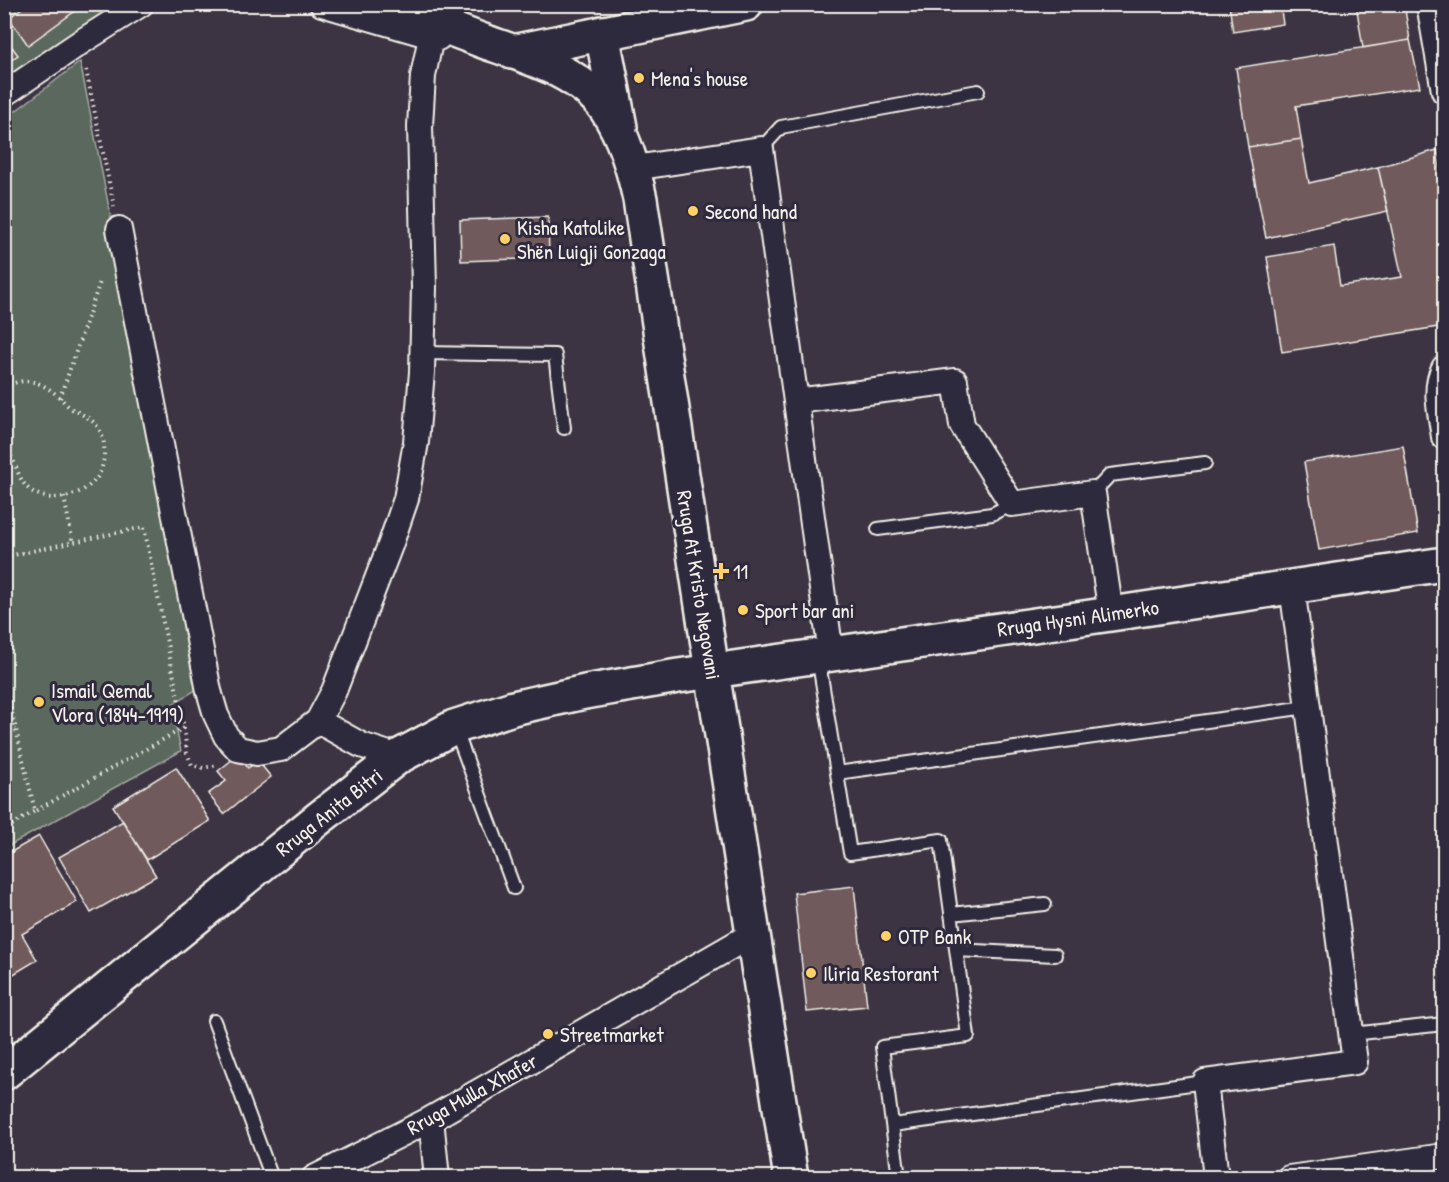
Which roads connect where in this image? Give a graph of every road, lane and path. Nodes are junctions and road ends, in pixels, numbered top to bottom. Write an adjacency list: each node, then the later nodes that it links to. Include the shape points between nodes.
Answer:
1 (141, 4): 8 (street)
2 (322, 4): 6 (street, Rruga At Kristo Negovani)
3 (746, 4): 7 (main road)
4 (1428, 4): 11 (street)
5 (391, 6): 6 (main road, Rruga At Kristo Negovani)
6 (438, 22): 9 (main road, Rruga At Kristo Negovani); 18 (street, via 423,76 420,126)
7 (602, 33): 9 (main road); 13 (main road)
8 (81, 42): 12 (street); 16 (path)
9 (512, 52): 13 (main road, Rruga At Kristo Negovani, via 557,69 584,87 605,108)
10 (978, 91): 14 (lane, via 781,128)
11 (1444, 91)
12 (4, 94)
13 (622, 137): 15 (main road, Rruga At Kristo Negovani)
14 (761, 149): 15 (street); 22 (street)
15 (633, 168): 37 (main road, Rruga At Kristo Negovani)
16 (119, 229): 45 (street, via 209,691 226,736)
17 (103, 274): 21 (path)
18 (423, 353): 23 (lane, via 555,355); 40 (street, via 416,442 405,499 334,691)
19 (1444, 368): 24 (street, via 1439,394)
20 (4, 388): 21 (path, via 35,381)
21 (60, 398): 28 (path, via 91,419 101,431 104,446 98,478 82,491)
22 (795, 401): 29 (street, via 955,381 962,425); 36 (street)
23 (564, 428)
24 (1444, 437)
25 (4, 447): 28 (path, via 30,490 46,498)
26 (1205, 463): 27 (lane, via 1110,476)
27 (1094, 493): 29 (street); 35 (street)
28 (64, 497): 31 (path)
29 (1012, 504): 30 (lane, via 992,514)
30 (878, 529)
31 (73, 543): 32 (path); 42 (path, via 144,527)
32 (4, 557)
33 (1444, 564): 34 (main road, Rruga Hysni Alimerko)
34 (1292, 587): 35 (main road, Rruga Hysni Alimerko); 39 (street)
35 (1111, 614): 36 (main road, Rruga Hysni Alimerko)
36 (824, 655): 37 (main road, Rruga Hysni Alimerko); 47 (lane)
37 (712, 671): 41 (main road, Rruga Anita Bitri, via 513,708); 53 (main road, Rruga At Kristo Negovani)
38 (4, 678): 43 (path)
39 (1307, 707): 47 (lane); 58 (street)
40 (318, 721): 45 (street, via 281,749 257,753); 46 (street, via 362,746)
41 (454, 727): 46 (main road, Rruga Anita Bitri); 50 (lane)
42 (184, 728): 45 (path, via 192,765 219,765); 48 (path)
43 (16, 730): 44 (path); 48 (path)
44 (4, 733)
45 (238, 749)
46 (398, 757): 59 (main road, Rruga Anita Bitri)
47 (837, 773): 52 (lane, via 850,853 941,840)
48 (35, 811): 49 (path)
49 (4, 830)
50 (514, 888)
51 (1045, 904): 52 (lane)
52 (951, 914): 54 (lane)
53 (753, 934): 61 (street, Rruga Mulla Xhafer); 67 (main road, Rruga At Kristo Negovani)
54 (956, 950): 55 (lane); 62 (lane, via 968,1036 882,1047)
55 (1055, 955)
56 (214, 1021): 64 (lane)
57 (1444, 1024): 58 (lane)
58 (1352, 1034): 60 (street, via 1355,1062)
59 (4, 1073)
60 (1205, 1082): 62 (lane); 69 (street)
61 (431, 1119): 65 (street, Rruga Mulla Xhafer); 66 (street)
62 (892, 1125): 68 (lane)
63 (1444, 1156): 70 (street)
64 (272, 1178)
65 (314, 1178)
66 (437, 1178)
67 (791, 1178)
68 (899, 1178)
69 (1216, 1178)
70 (1289, 1178)

